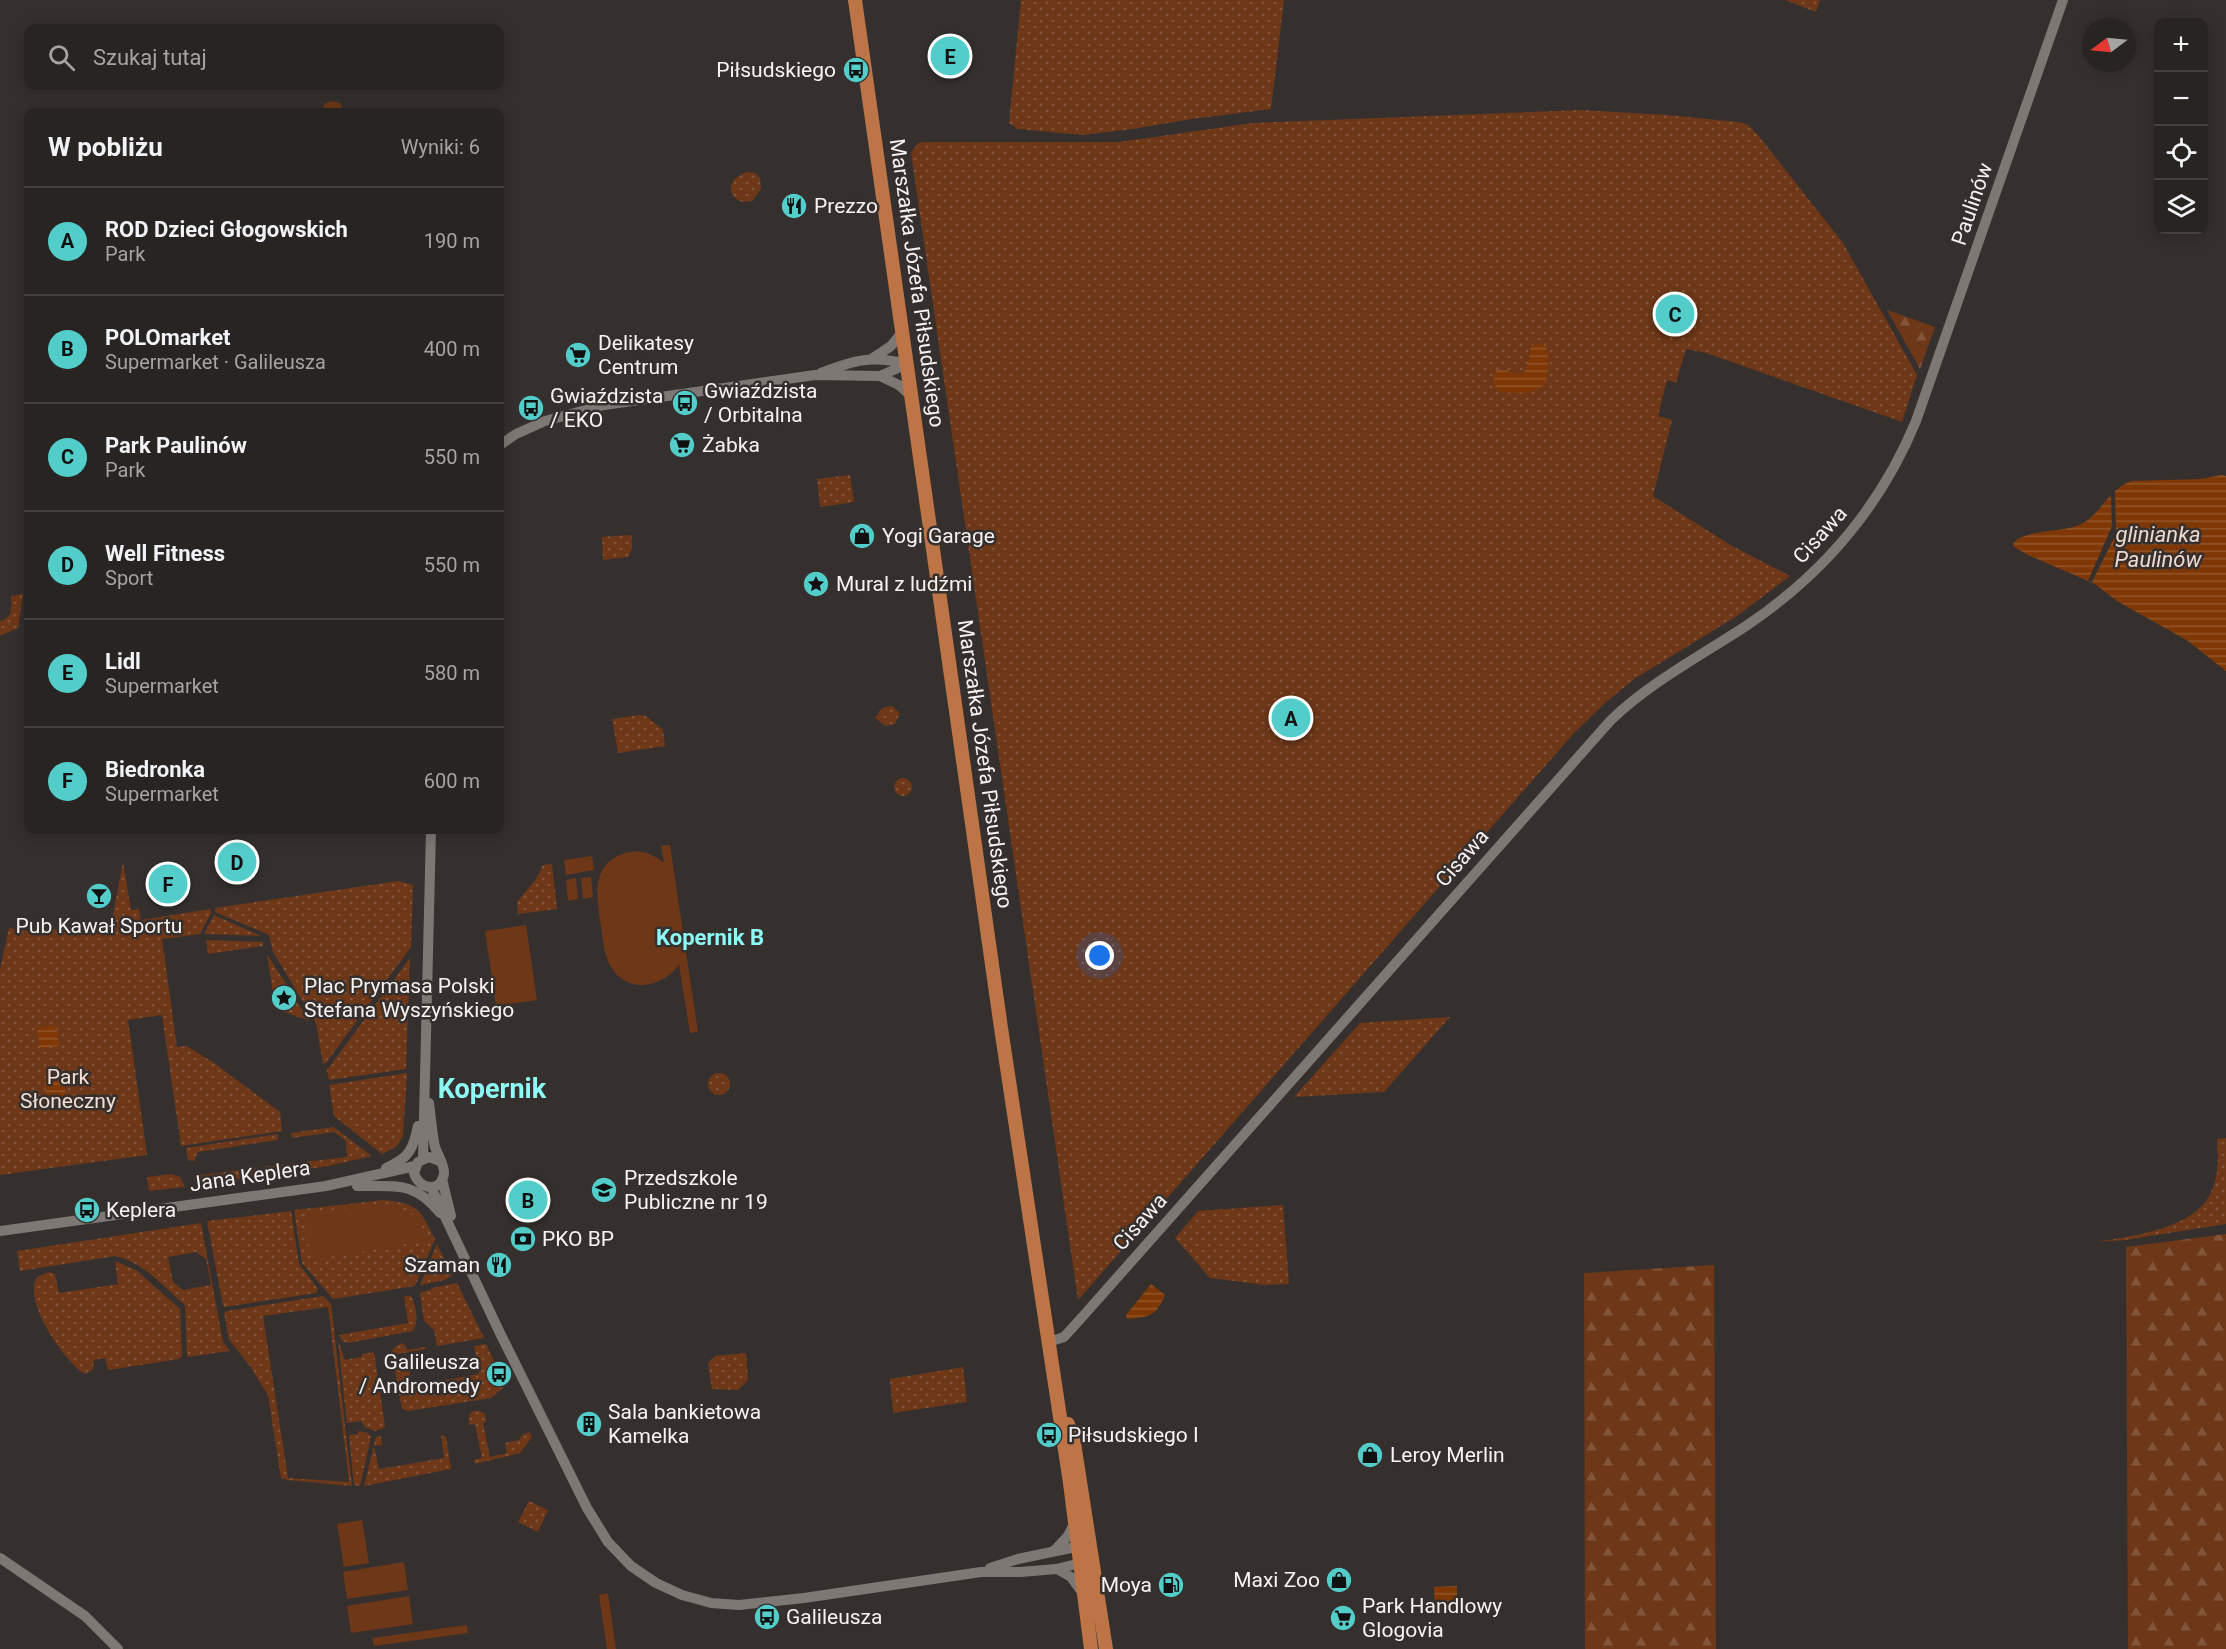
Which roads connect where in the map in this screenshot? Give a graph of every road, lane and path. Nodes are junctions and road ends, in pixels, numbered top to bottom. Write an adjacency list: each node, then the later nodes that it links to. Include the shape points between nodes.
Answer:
1 (855, 0): 3 (main road, Marszałka Józefa Piłsudskiego)
2 (2063, 0): 9 (street, Paulinów)
3 (903, 332): 4 (street, via 891,346); 5 (main road, Marszałka Józefa Piłsudskiego)
4 (872, 358): 5 (street); 6 (street)
5 (907, 364): 7 (street); 8 (main road, Marszałka Józefa Piłsudskiego)
6 (815, 375): 7 (street); 10 (street, via 604,405 545,421)
7 (880, 376): 8 (street, via 900,385)
8 (912, 397): 23 (main road, Marszałka Józefa Piłsudskiego)
9 (1916, 421): 23 (street, Cisawa, via 1894,468 1829,558 1747,625 1650,687 1611,720 1064,1337)
10 (504, 442)
11 (431, 834): 12 (street)
12 (425, 1073): 13 (street); 14 (street)
13 (423, 1102): 15 (street); 18 (street, Jana Keplera, via 412,1148 404,1159)
14 (440, 1161): 15 (street, via 429,1157); 17 (street)
15 (419, 1162): 16 (street); 18 (street, Jana Keplera)
16 (416, 1179): 18 (street, Jana Keplera); 19 (street)
17 (442, 1179): 19 (street); 22 (street)
18 (352, 1184): 20 (street, Jana Keplera, via 420,1192); 21 (street, Jana Keplera)
19 (431, 1187): 20 (street)
20 (451, 1228): 22 (street)
21 (0, 1231)
22 (461, 1248): 31 (street, via 587,1508 609,1542 631,1566 656,1583 711,1603 739,1605)
23 (1049, 1342): 24 (main road, Marszałka Józefa Piłsudskiego)
24 (1056, 1391): 25 (main road, Marszałka Józefa Piłsudskiego); 26 (main road, Marszałka Józefa Piłsudskiego, via 1074,1443)
25 (1075, 1522): 26 (main road, Marszałka Józefa Piłsudskiego); 27 (street)
26 (1084, 1545): 27 (street); 29 (main road, Marszałka Józefa Piłsudskiego)
27 (1054, 1551): 31 (street, via 1018,1558)
28 (0, 1558): 33 (street, via 85,1616)
29 (1087, 1562): 30 (street); 32 (main road, Marszałka Józefa Piłsudskiego); 35 (main road, Marszałka Józefa Piłsudskiego)
30 (1056, 1569): 31 (street); 32 (street, via 1076,1581)
31 (981, 1572)
32 (1084, 1595): 34 (main road, Marszałka Józefa Piłsudskiego)
33 (118, 1649)
34 (1091, 1649)
35 (1106, 1649)

